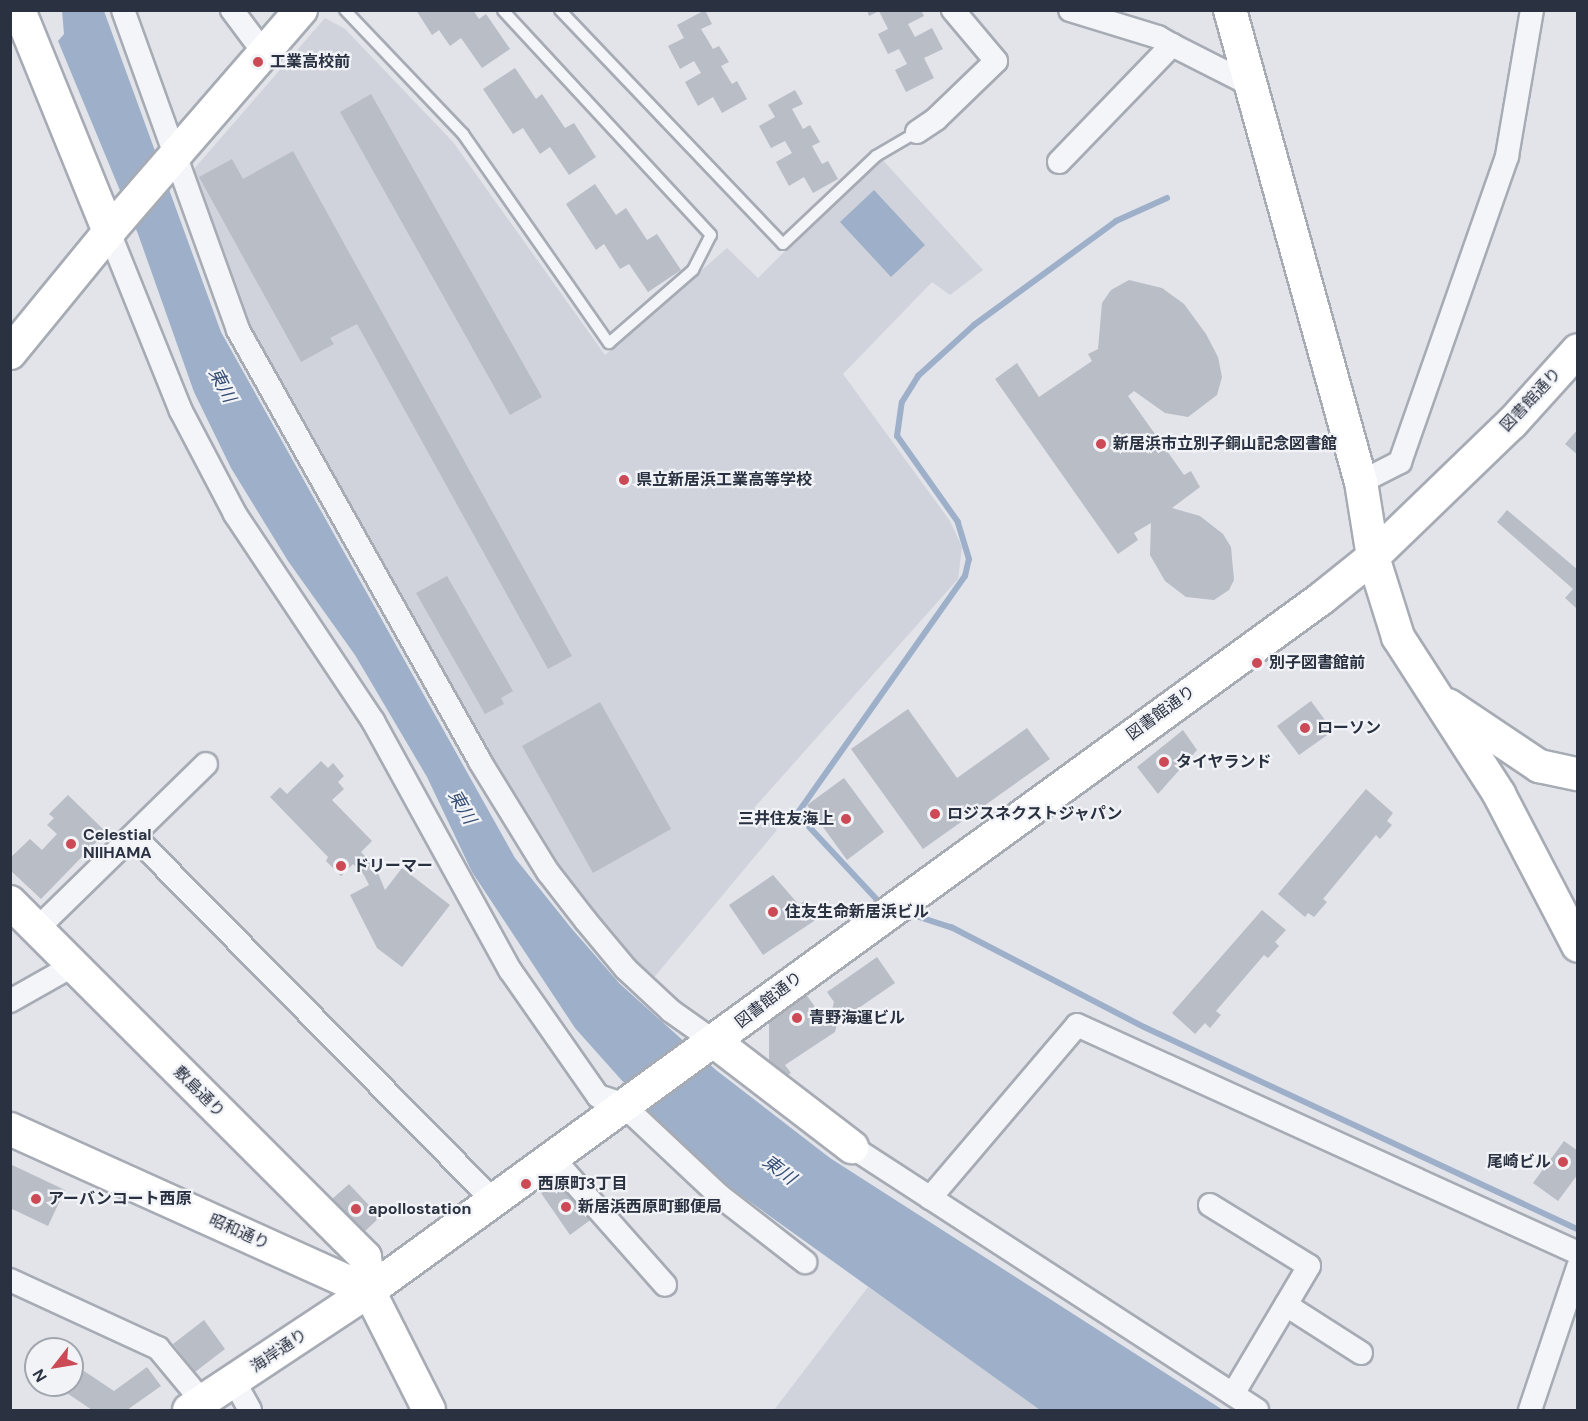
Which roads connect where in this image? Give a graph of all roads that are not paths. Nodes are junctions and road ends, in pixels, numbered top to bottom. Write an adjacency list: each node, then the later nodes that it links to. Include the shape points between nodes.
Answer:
1 (19, 10): 18 (street)
2 (123, 10): 16 (street)
3 (232, 10): 13 (street)
4 (301, 10): 13 (street)
5 (345, 10): 6 (lane, via 463,134 609,343 693,270 711,235)
6 (503, 10)
7 (560, 10): 15 (lane, via 783,244 876,156)
8 (953, 10): 15 (street, via 996,61 936,119)
9 (1070, 10): 12 (street, via 1158,37)
10 (1230, 10): 14 (street)
11 (1532, 10): 21 (street, via 1533,22 1507,156 1400,462)
12 (1172, 45): 14 (street); 17 (street)
13 (264, 53): 16 (street)
14 (1251, 85): 21 (street)
15 (917, 132)
16 (170, 161): 18 (street); 34 (street, via 238,330 479,760 548,872 606,945 671,1011)
17 (1059, 162)
18 (114, 226): 20 (street); 35 (street, via 181,411 235,514 373,721 510,970 598,1096)
19 (1578, 350): 22 (street, 図書館通り, via 1512,423)
20 (10, 353)
21 (1361, 482): 22 (street)
22 (1373, 557): 23 (street, via 1398,637); 34 (street, 図書館通り)
23 (1438, 698): 25 (street); 27 (street)
24 (206, 764): 28 (street)
25 (1539, 766): 26 (street); 27 (street, via 1514,775)
26 (1578, 774)
27 (1499, 794): 31 (street)
28 (134, 836): 30 (street); 40 (street)
29 (10, 902): 30 (street, 敷島通り)
30 (37, 929): 32 (street, 敷島通り)
31 (1578, 946)
32 (72, 966): 33 (street); 47 (street, 敷島通り, via 365,1257)
33 (10, 1001)
34 (715, 1042): 35 (street, 図書館通り); 37 (street)
35 (622, 1104): 38 (street); 43 (street, via 720,1196)
36 (10, 1129): 47 (street, 昭和通り)
37 (852, 1148): 39 (street)
38 (550, 1156): 40 (street); 46 (street)
39 (930, 1198): 42 (street, via 1077,1025); 51 (street)
40 (492, 1199): 47 (street)
41 (1210, 1205): 48 (street, via 1309,1266)
42 (1578, 1253)
43 (805, 1262)
44 (1578, 1268): 56 (street)
45 (10, 1280): 52 (street, via 158,1348)
46 (665, 1285)
47 (369, 1291): 50 (street, 海岸通り); 54 (street)
48 (1286, 1305): 49 (street); 51 (street)
49 (1362, 1353)
50 (234, 1381): 52 (street, 海岸通り); 53 (street)
51 (1233, 1394): 55 (street)
52 (196, 1406)
53 (250, 1410)
54 (429, 1410)
55 (1257, 1410)
56 (1530, 1410)

